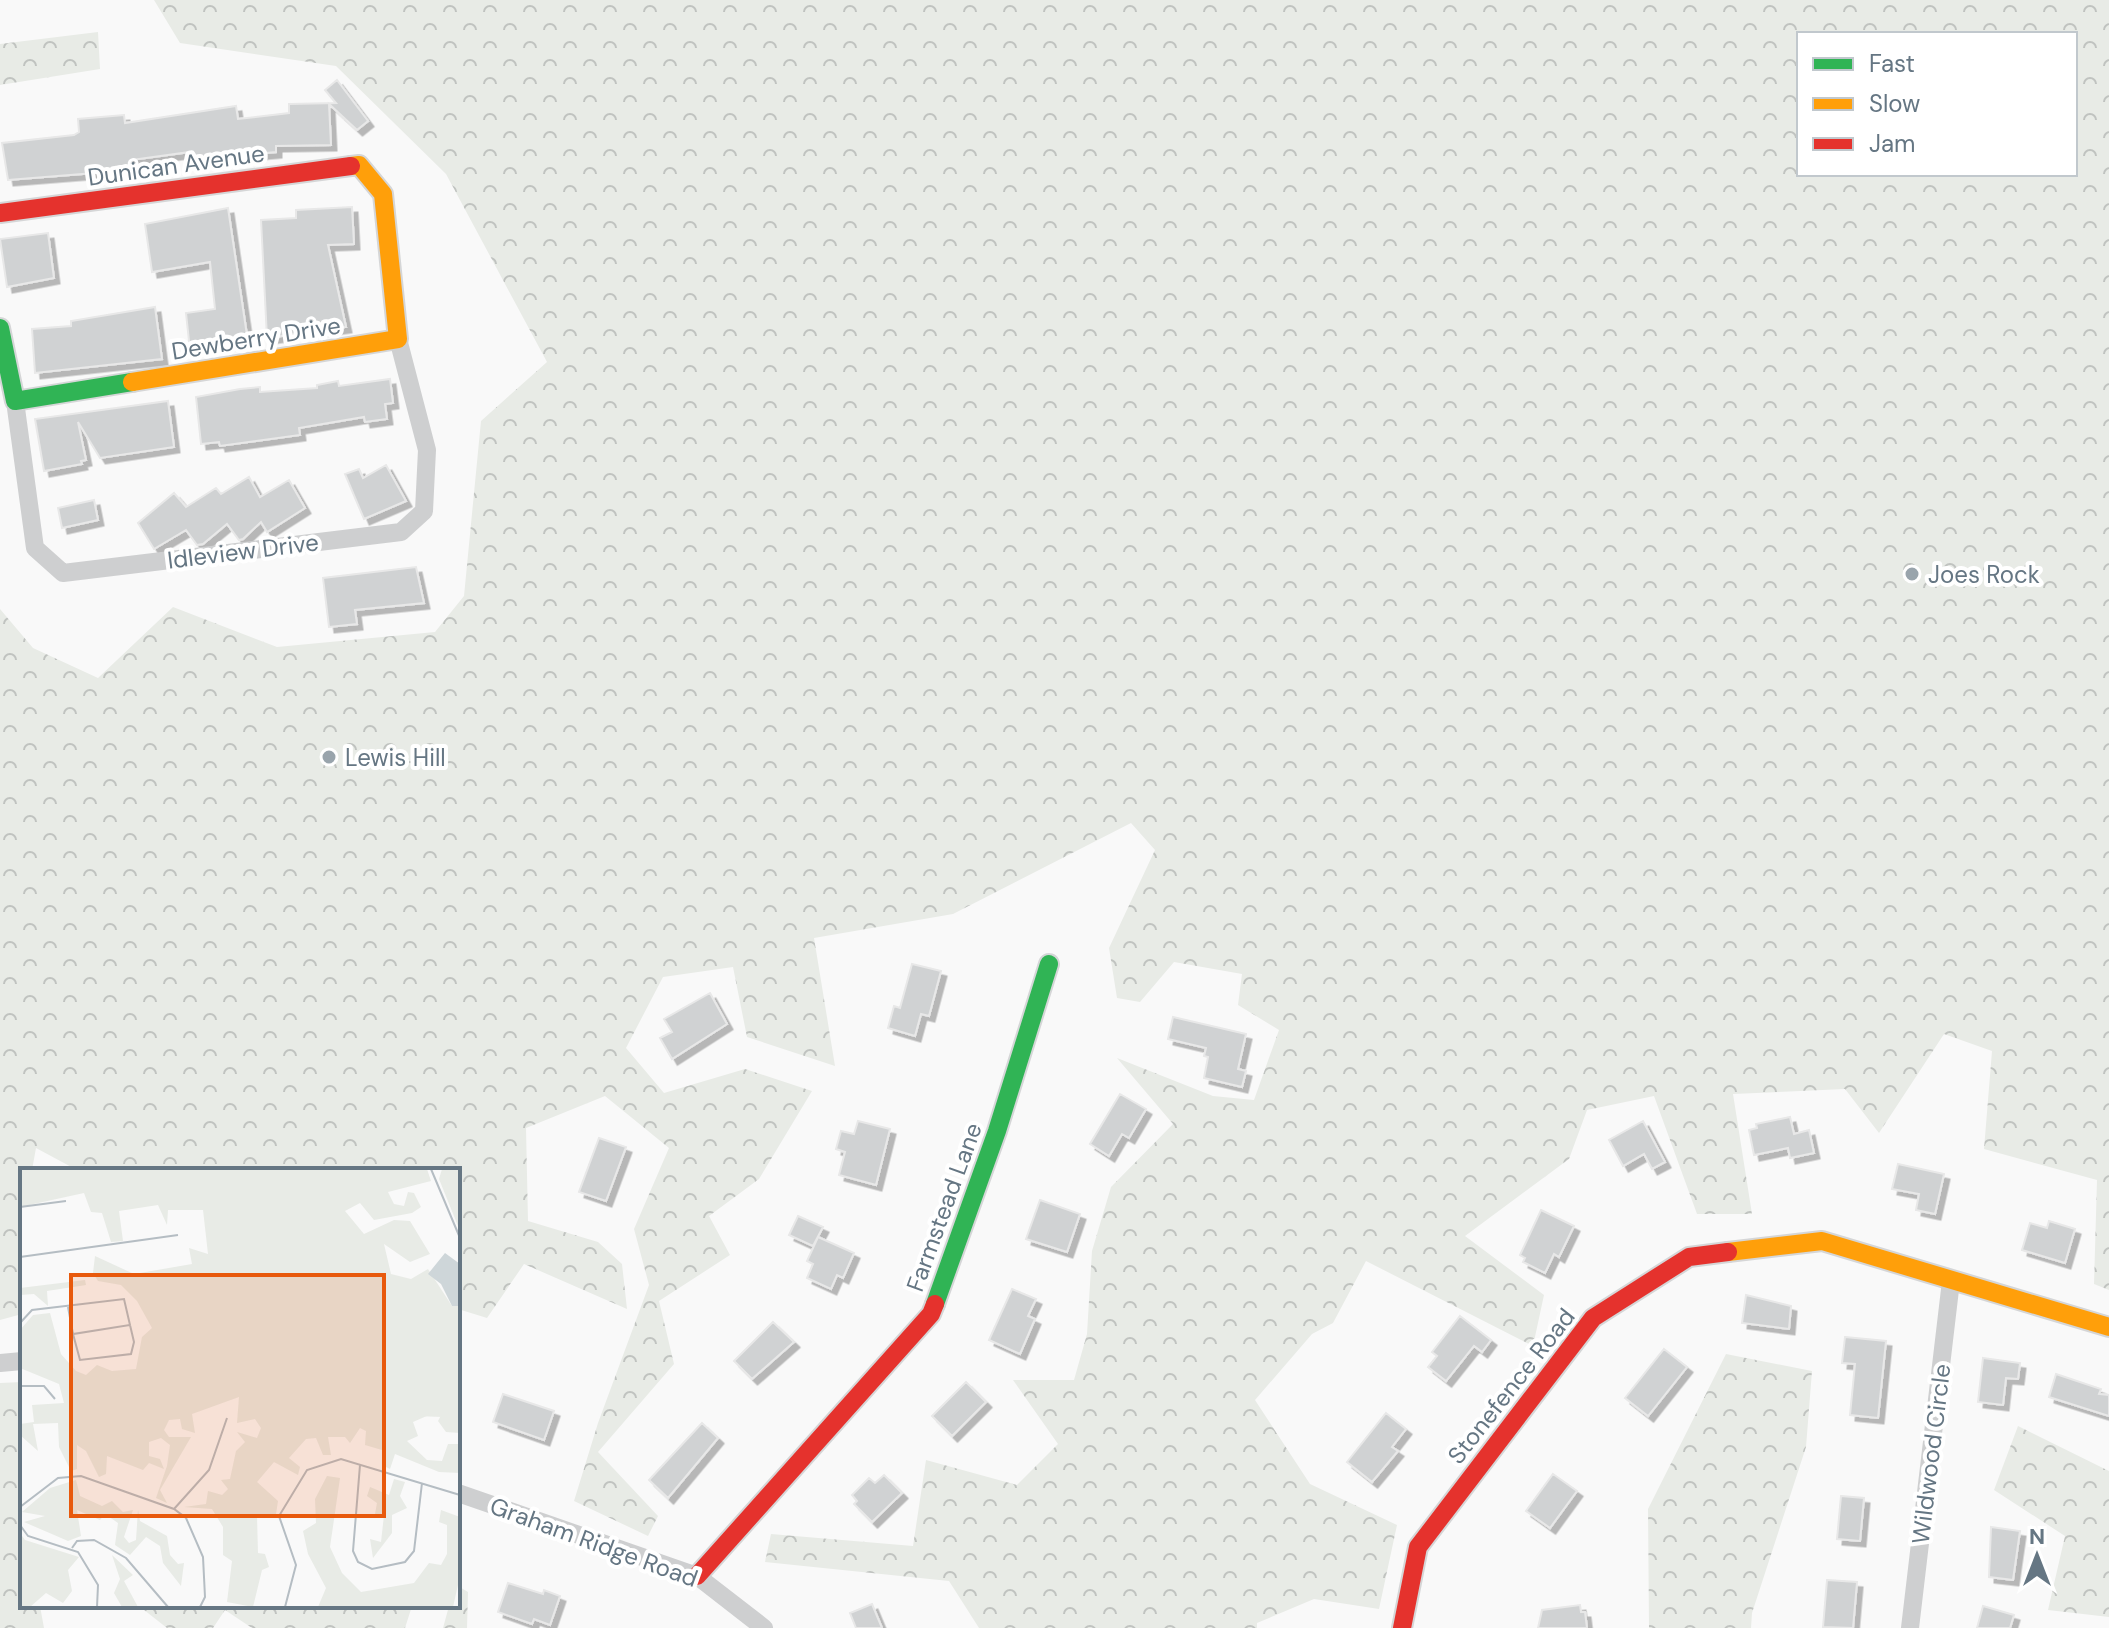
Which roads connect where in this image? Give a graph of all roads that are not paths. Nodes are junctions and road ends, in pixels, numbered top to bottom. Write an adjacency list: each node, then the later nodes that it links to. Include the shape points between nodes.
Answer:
1 (0, 213): 3 (street, Dunican Avenue, via 359,165 383,194)
2 (0, 328): 4 (street)
3 (398, 339): 4 (street, Dewberry Drive); 4 (street, Idleview Drive, via 427,450 424,511 401,532 63,573 35,548)
4 (15, 401)
5 (1049, 964): 11 (street, Farmstead Lane, via 997,1131 931,1314)
6 (1951, 1281): 7 (street, Stonefence Road); 13 (street, Stonefence Road, via 1822,1241 1689,1257 1593,1318 1418,1547); 14 (street, Wildwood Circle)
7 (2109, 1327)
8 (20, 1361): 9 (street)
9 (0, 1363)
10 (460, 1494): 11 (street, Graham Ridge Road)
11 (697, 1576): 12 (street, Graham Ridge Road)
12 (764, 1628)
13 (1402, 1628)
14 (1910, 1628)

